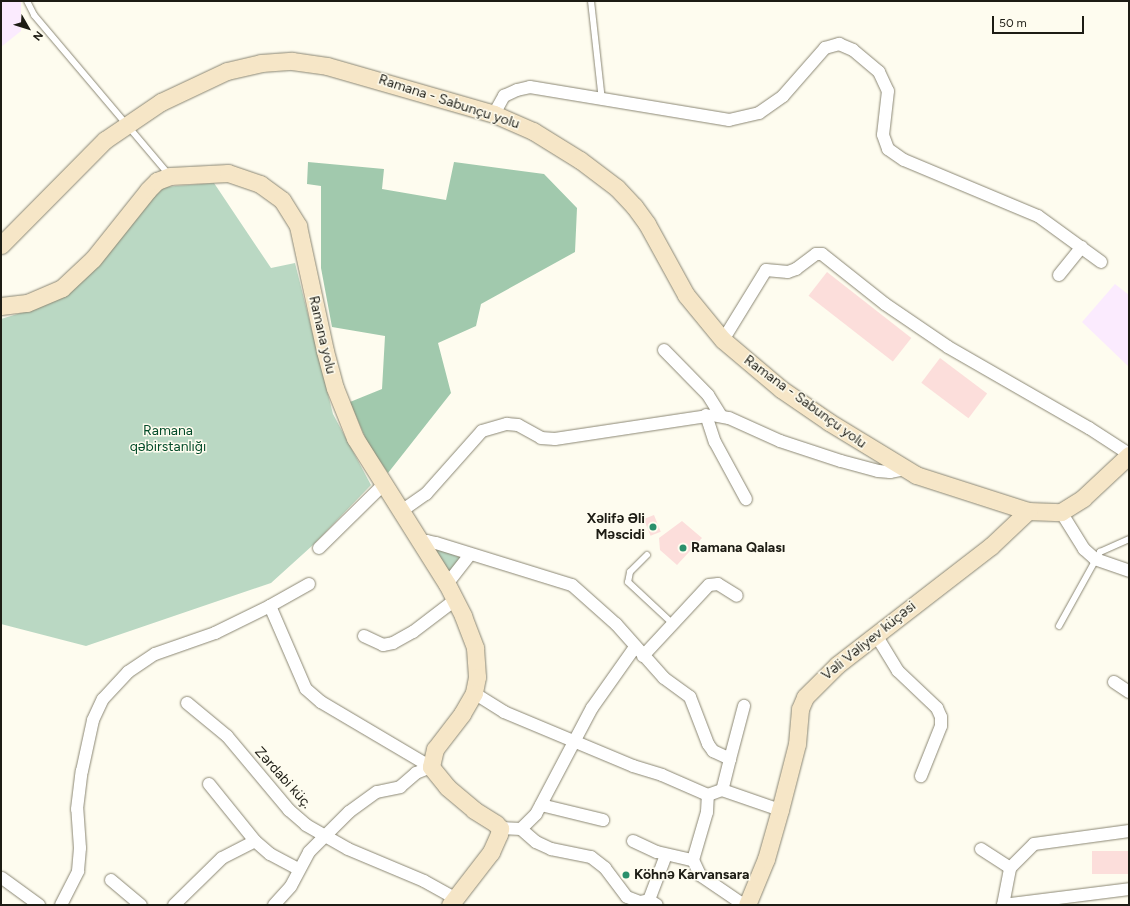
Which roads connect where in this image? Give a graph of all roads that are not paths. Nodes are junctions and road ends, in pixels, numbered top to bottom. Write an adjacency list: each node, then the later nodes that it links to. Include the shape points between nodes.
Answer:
1 (27, 1): 5 (lane, via 34,15)
2 (591, 1): 3 (lane)
3 (602, 101): 4 (street, via 530,88 504,96); 8 (street, via 729,120 759,113 783,96 825,48 839,44 853,50 879,72 888,92 883,135 888,149 904,160 1038,216)
4 (494, 114): 5 (street, Ramana - Sabunçu yolu, via 389,82 327,66 292,61 261,63 227,71 174,96); 12 (street, Ramana - Sabunçu yolu, via 553,142 617,188 647,224 693,306)
5 (125, 124): 6 (lane); 7 (street, Ramana - Sabunçu yolu, via 82,161)
6 (170, 176): 11 (street, Ramana yolu, via 158,181 148,190 93,259 62,288 27,303); 18 (street, Ramana yolu, via 228,174 245,178 272,191 292,213 299,232 335,388 355,438)
7 (1, 245)
8 (1082, 247): 9 (street); 10 (street)
9 (1101, 262)
10 (1059, 275)
11 (1, 306)
12 (723, 340): 16 (street, via 766,270 788,272 816,254 822,254 885,304 948,347 1089,428); 17 (street, Ramana - Sabunçu yolu, via 798,401)
13 (664, 350): 15 (street, via 708,395)
14 (706, 415): 15 (street); 19 (street, via 715,442); 21 (street, via 555,439 541,438 518,425 496,425 482,432 426,494)
15 (720, 416): 17 (street, via 841,461 878,471)
16 (1129, 455): 22 (street, via 1083,498)
17 (905, 469): 20 (street, Ramana - Sabunçu yolu, via 931,481)
18 (382, 486): 21 (street, Ramana yolu); 25 (street)
19 (746, 499)
20 (1028, 511): 22 (street, Ramana - Sabunçu yolu); 37 (street, Vəli Vəliyev küçəsi, via 991,546)
21 (400, 512): 24 (street, Ramana yolu)
22 (1061, 512): 28 (street, via 1084,549)
23 (1129, 539): 28 (lane, via 1107,547)
24 (420, 543): 26 (street, via 427,541); 31 (street, Ramana yolu)
25 (319, 548)
26 (470, 555): 31 (street); 39 (street, via 572,585 616,624)
27 (647, 555): 35 (lane, via 630,572 628,582)
28 (1095, 559): 29 (street); 36 (lane)
29 (1129, 571)
30 (309, 584): 34 (street)
31 (447, 584): 33 (street, Ramana yolu)
32 (737, 596): 35 (street, via 714,583)
33 (455, 600): 38 (street, via 393,643 383,645); 43 (street, Ramana yolu, via 475,648 477,677)
34 (270, 606): 48 (street, via 306,689 321,702); 74 (street, via 215,633 155,654 128,672 103,699 94,720 76,809 80,848 78,871)
35 (672, 623): 40 (street)
36 (1059, 626)
37 (876, 635): 49 (street, via 898,671 937,708 941,717 941,726); 54 (street, Vəli Vəliyev küçəsi, via 822,678 802,703 797,744)
38 (364, 636)
39 (635, 647): 40 (street); 46 (street, via 600,694)
40 (643, 656): 47 (street, via 664,678 690,698 708,744 713,751)
41 (1114, 682): 42 (street)
42 (1129, 692)
43 (474, 693): 46 (street, via 504,712); 48 (street, Ramana yolu, via 462,714 435,749)
44 (187, 703): 59 (street, Zərdabi küç., via 227,736 289,810)
45 (744, 706): 47 (street)
46 (575, 741): 52 (street); 53 (street)
47 (730, 759): 51 (street)
48 (431, 767): 56 (street, via 447,787); 59 (street, via 416,774 400,787 376,792)
49 (921, 776)
50 (209, 784): 60 (street)
51 (722, 790): 52 (street); 54 (street)
52 (708, 795): 64 (street, via 707,812)
53 (541, 804): 55 (street); 57 (street, via 530,822)
54 (780, 810): 78 (street, Vəli Vəliyev küçəsi, via 766,859)
55 (603, 820)
56 (500, 828): 57 (street); 70 (street, via 491,852)
57 (521, 828): 71 (street, via 536,842 551,849 590,857 605,868 627,897 640,902)
58 (1129, 831): 65 (street, via 1034,844)
59 (323, 837): 66 (street); 70 (street, Zərdabi küç.)
60 (255, 840): 66 (street, via 270,854); 76 (street, via 222,858)
61 (633, 841): 63 (street)
62 (981, 849): 65 (street)
63 (666, 855): 64 (street); 71 (street)
64 (693, 860): 78 (street, via 700,875)
65 (1010, 868): 79 (street)
66 (298, 870): 77 (street, via 291,886)
67 (2, 878): 73 (street)
68 (111, 880): 75 (street)
69 (1129, 889): 72 (street)
70 (452, 901)
71 (653, 902)
72 (1074, 902): 79 (street)
73 (39, 905)
74 (60, 905)
75 (141, 905)
76 (174, 905)
77 (274, 905)
78 (746, 905)
79 (1003, 905)

